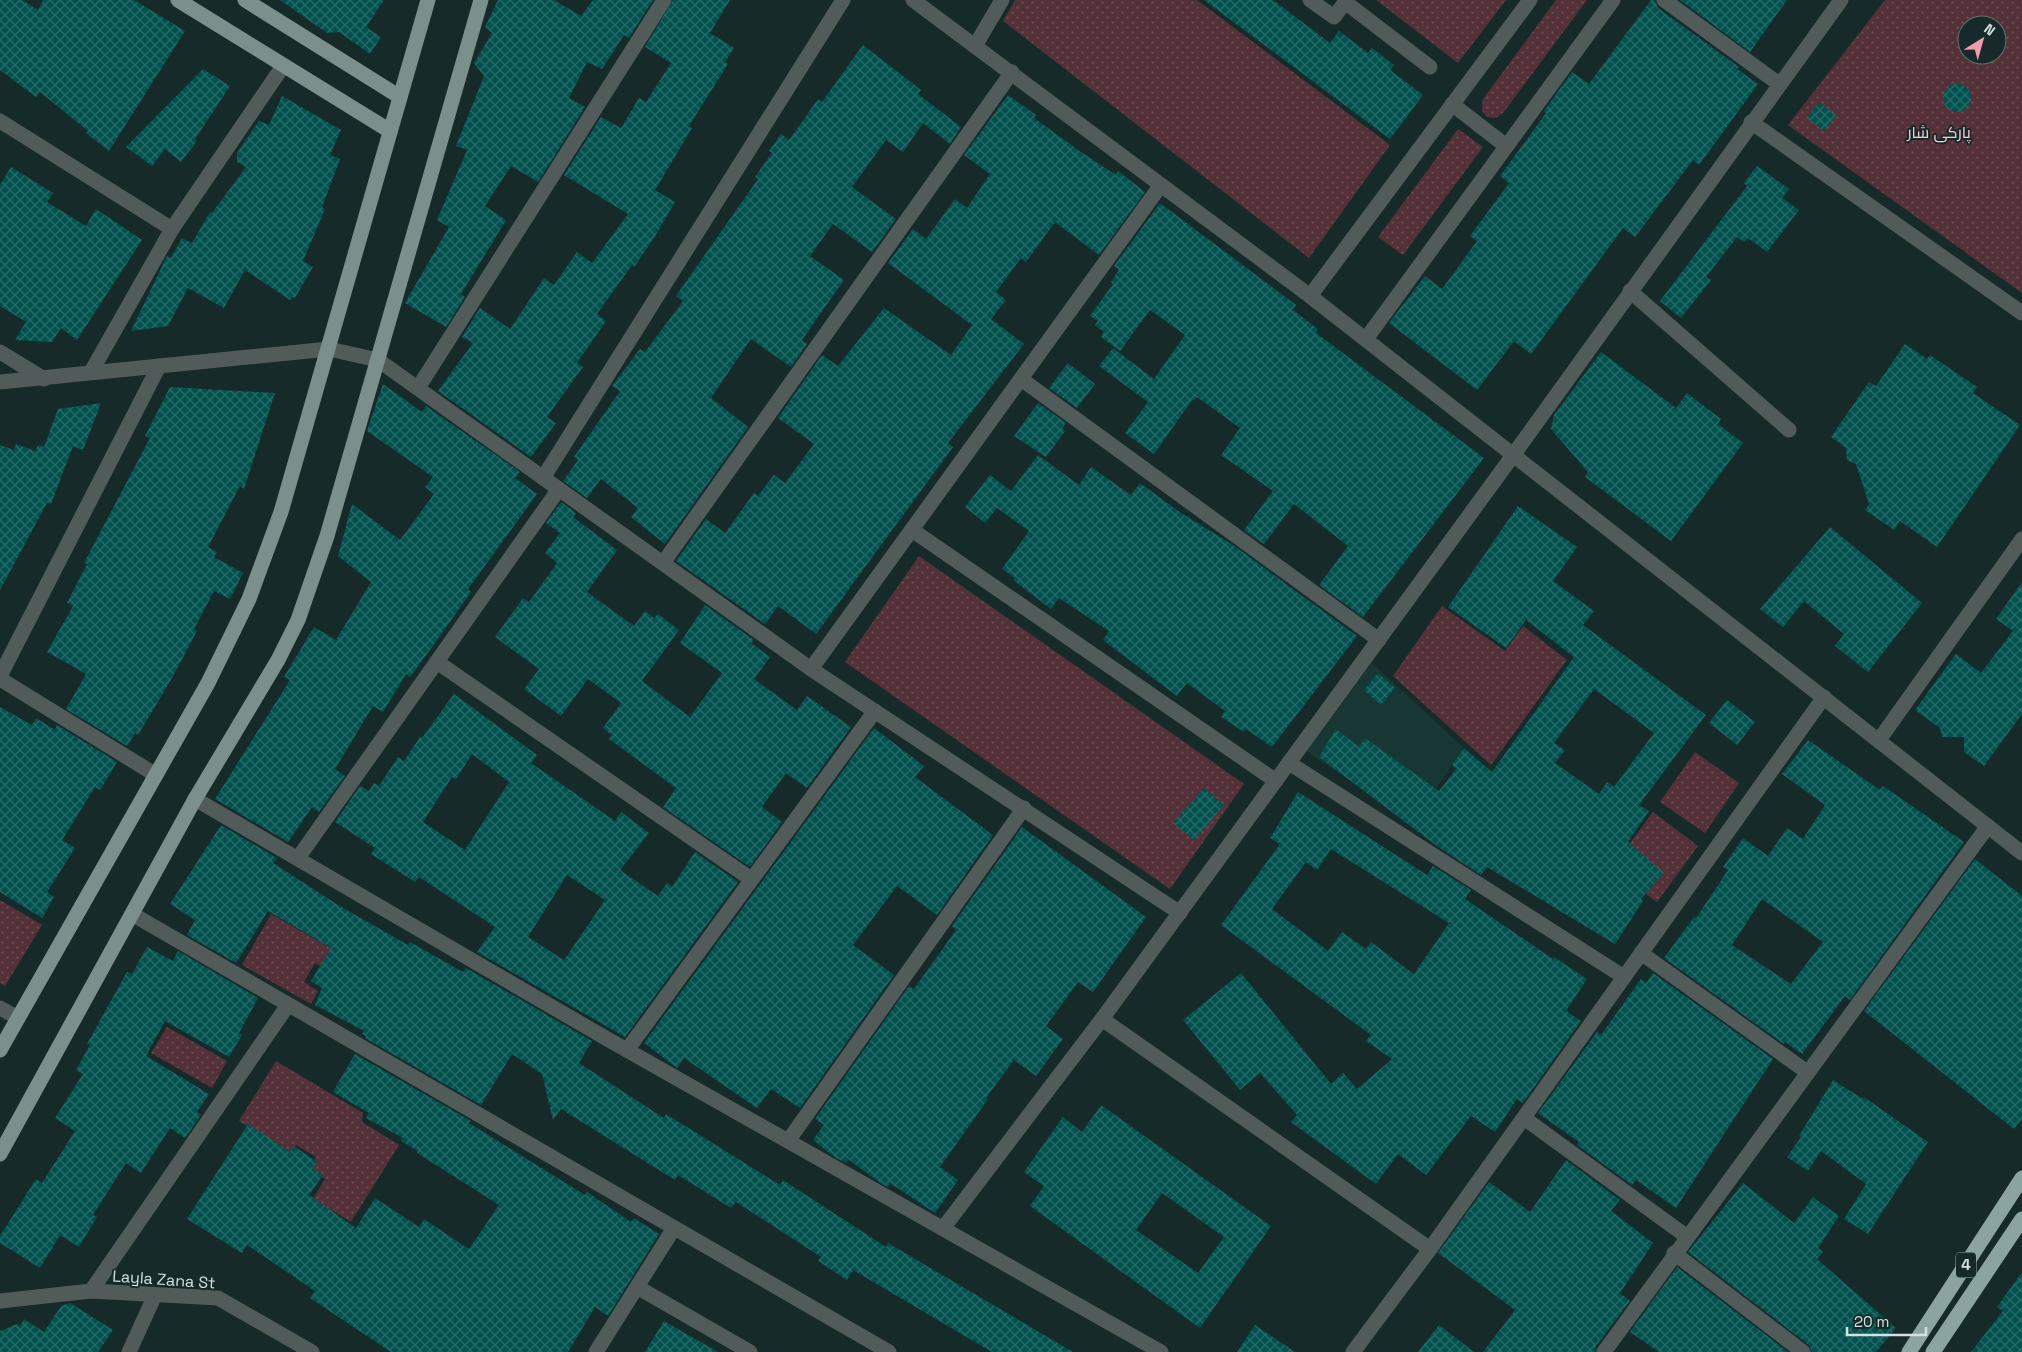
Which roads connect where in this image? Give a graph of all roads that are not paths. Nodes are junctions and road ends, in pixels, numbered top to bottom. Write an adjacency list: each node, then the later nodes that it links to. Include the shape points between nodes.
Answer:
1 (178, 0): 16 (main road)
2 (245, 0): 20 (main road)
3 (428, 0): 20 (main road)
4 (481, 0): 34 (main road)
5 (664, 0): 40 (street)
6 (843, 0): 43 (street)
7 (913, 0): 15 (street)
8 (1002, 0): 15 (street)
9 (1310, 0): 14 (street, via 1334,17)
10 (1530, 0): 21 (street)
11 (1613, 0): 25 (street)
12 (1664, 0): 19 (street)
13 (1840, 0): 19 (street)
14 (1346, 1): 17 (street)
15 (975, 46): 18 (street)
16 (283, 66): 24 (main road); 27 (street)
17 (1430, 67)
18 (1012, 72): 26 (street); 47 (street)
19 (1779, 84): 23 (street)
20 (400, 96): 24 (main road)
21 (1452, 104): 25 (street); 29 (street)
22 (0, 121): 27 (street)
23 (1751, 122): 28 (street); 30 (street)
24 (390, 131): 32 (main road)
25 (1506, 146): 31 (street)
26 (1161, 185): 29 (street); 38 (street)
27 (172, 228): 36 (street)
28 (1630, 292): 41 (street); 42 (street)
29 (1310, 296): 31 (street)
30 (2022, 313)
31 (1366, 340): 42 (street)
32 (329, 348): 34 (street); 35 (street); 56 (main road, via 281,512 249,600)
33 (0, 352): 37 (street)
34 (378, 360): 40 (street); 58 (main road, via 327,536 298,620)
35 (159, 366): 36 (street); 51 (street)
36 (91, 372): 37 (street)
37 (44, 379): 39 (street)
38 (1021, 379): 45 (street); 48 (street)
39 (0, 382)
40 (418, 388): 43 (street)
41 (1789, 430)
42 (1514, 454): 48 (street); 52 (street)
43 (543, 478): 44 (street)
44 (559, 490): 47 (street); 49 (street)
45 (912, 530): 50 (street); 57 (street)
46 (2022, 539): 54 (street)
47 (663, 563): 50 (street)
48 (1379, 640): 55 (street)
49 (437, 662): 62 (street); 63 (street)
50 (811, 669): 53 (street)
51 (0, 678): 56 (street)
52 (1824, 697): 54 (street); 66 (street)
53 (875, 711): 59 (street); 63 (street)
54 (1879, 740): 60 (street)
55 (1289, 763): 57 (street); 67 (street)
56 (156, 775): 70 (main road)
57 (1276, 781): 64 (street)
58 (196, 799): 62 (street); 65 (main road)
59 (1024, 808): 64 (street); 76 (street)
60 (1988, 826): 61 (street); 74 (street)
61 (2022, 852)
62 (298, 858): 73 (street)
63 (751, 879): 73 (street)
64 (1180, 913): 71 (street)
65 (132, 914): 68 (street); 77 (main road)
66 (1641, 953): 67 (street); 74 (street)
67 (1624, 977): 75 (street)
68 (288, 1004): 81 (street); 86 (street)
69 (0, 1008): 70 (street)
70 (18, 1018): 72 (main road)
71 (1102, 1019): 80 (street); 83 (street)
72 (0, 1050)
73 (628, 1050): 76 (street)
74 (1807, 1072): 82 (street)
75 (1524, 1118): 82 (street); 83 (street)
76 (788, 1140): 80 (street)
77 (0, 1154)
78 (2022, 1178): 98 (highway, 4)
79 (2022, 1219): 99 (highway, 4)
80 (944, 1227): 94 (street)
81 (674, 1228): 85 (street); 93 (street)
82 (1686, 1236): 84 (street)
83 (1430, 1249): 95 (street)
84 (1674, 1253): 96 (street); 97 (street)
85 (637, 1286): 91 (street); 92 (street)
86 (91, 1290): 87 (street, Layla Zana St); 88 (street, Layla Zana St)
87 (156, 1296): 89 (street); 90 (street, Layla Zana St, via 218,1298)
88 (0, 1301)
89 (129, 1352)
90 (312, 1352)
91 (596, 1352)
92 (750, 1352)
93 (889, 1352)
94 (1162, 1352)
95 (1353, 1352)
96 (1604, 1352)
97 (1803, 1352)
98 (1909, 1352)
99 (1933, 1352)

